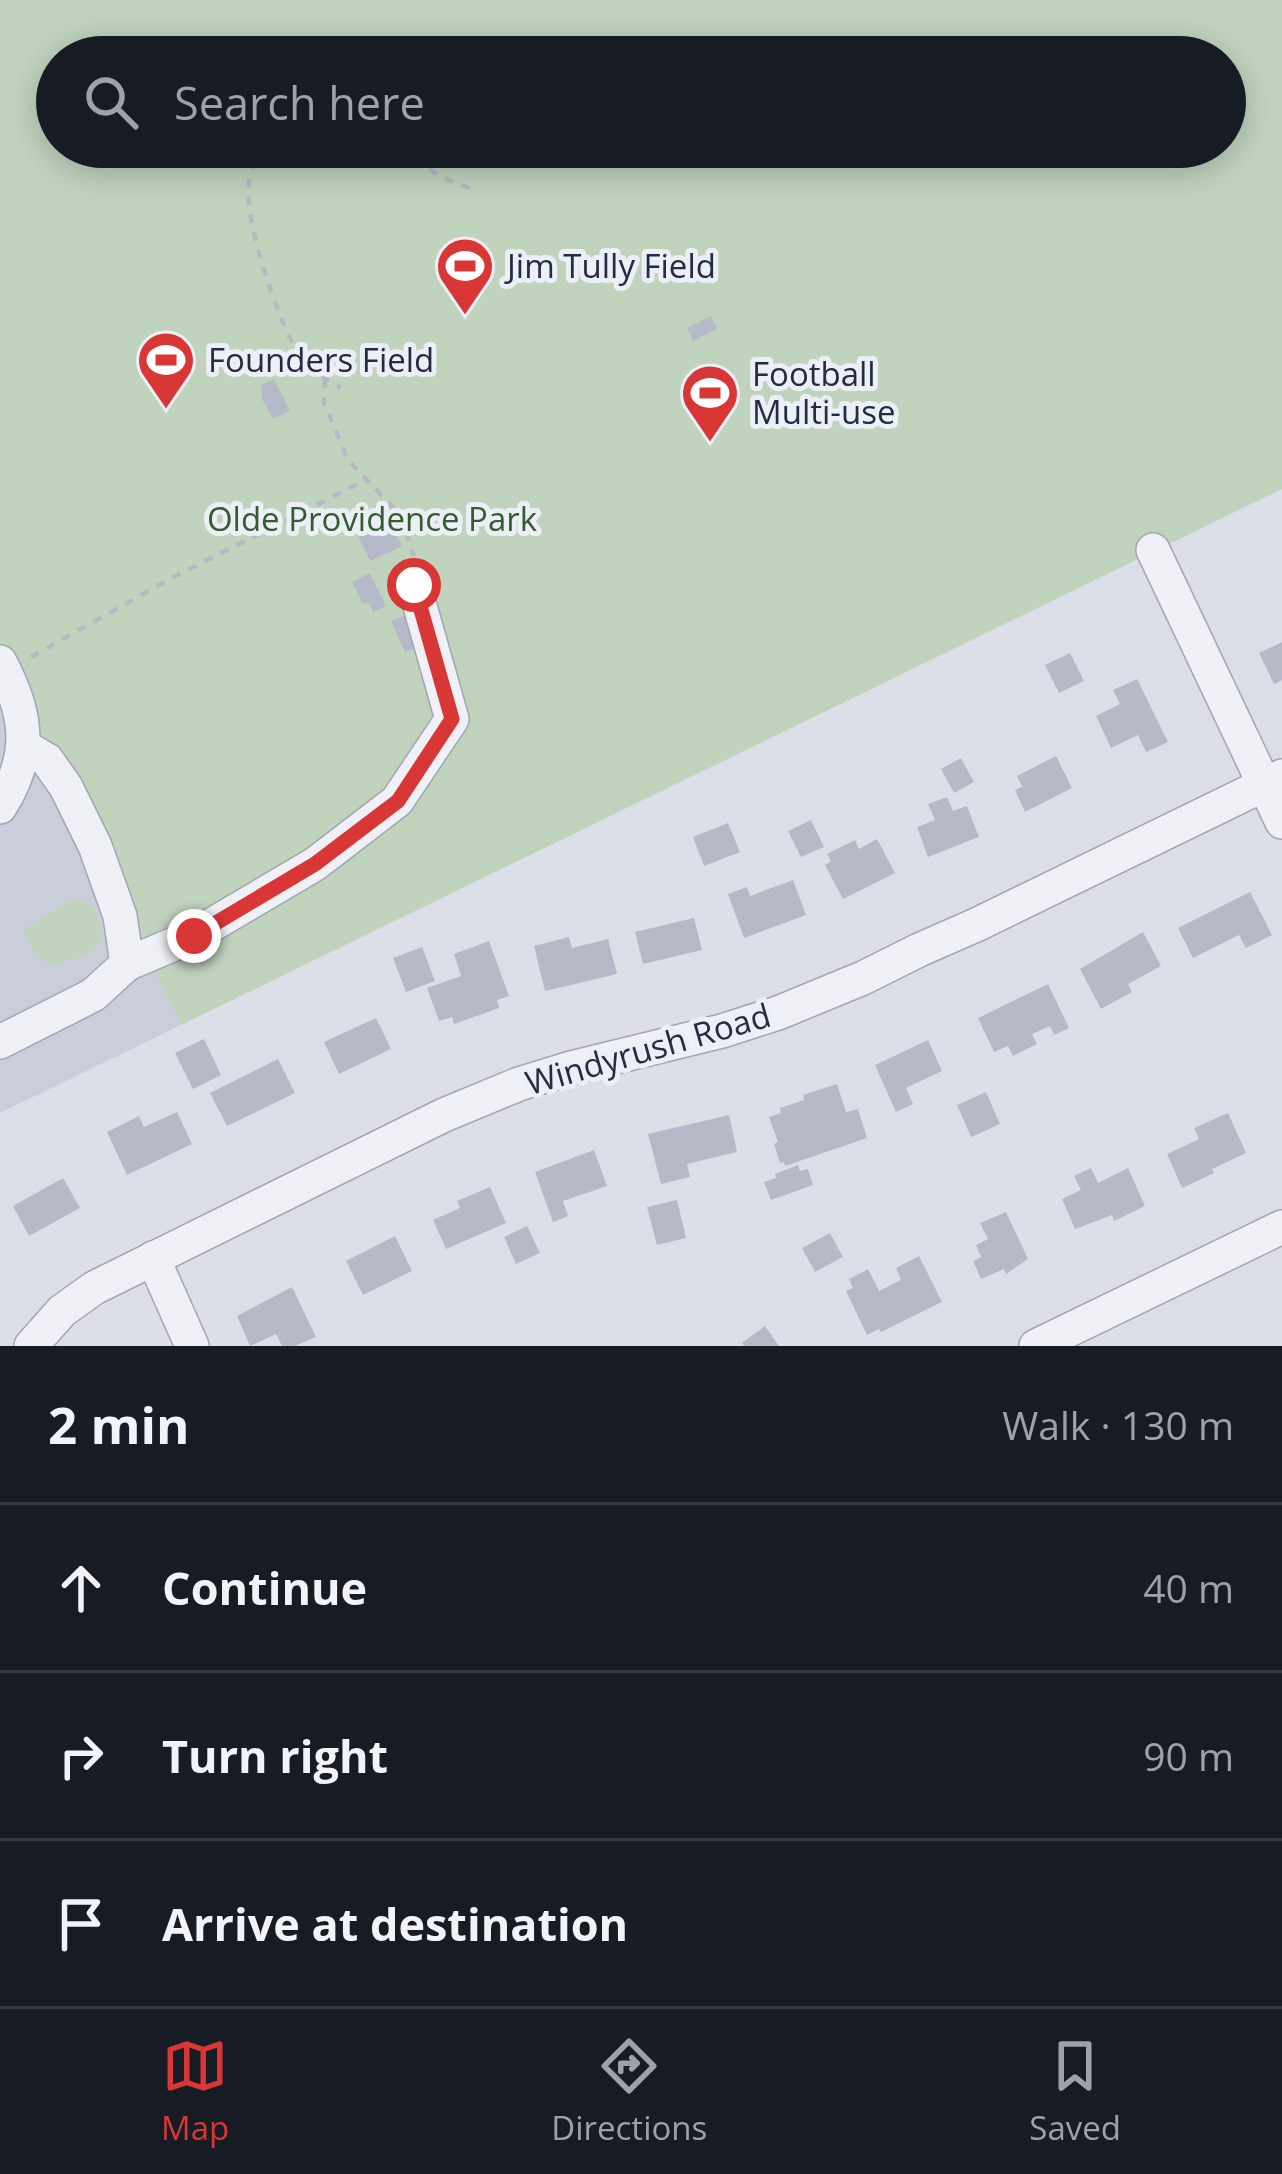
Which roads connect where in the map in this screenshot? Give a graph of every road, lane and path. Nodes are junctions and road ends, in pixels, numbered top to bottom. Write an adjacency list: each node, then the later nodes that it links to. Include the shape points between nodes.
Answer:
1 (253, 168): 4 (path, via 253,230 274,300 299,356)
2 (428, 168): 3 (path)
3 (475, 190)
4 (325, 379): 5 (path); 6 (path, via 324,403 348,460)
5 (341, 388)
6 (366, 480): 8 (path, via 400,515 415,557); 9 (path, via 44,651)
7 (1154, 550): 11 (street)
8 (414, 585): 14 (street, via 452,719 398,801 315,864 194,936)
9 (2, 665): 10 (street, via 23,716)
10 (25, 747): 12 (street); 14 (street, via 56,774 94,846 120,916)
11 (1273, 781): 13 (street); 17 (street, Windyrush Road, via 863,978 722,1031 519,1084)
12 (0, 807)
13 (1282, 822)
14 (127, 964): 15 (street, via 93,995)
15 (0, 1042)
16 (1282, 1227): 18 (street)
17 (153, 1258): 19 (street, Windyrush Road, via 62,1311); 20 (street)
18 (1081, 1336): 21 (street)
19 (31, 1346)
20 (192, 1346)
21 (1036, 1346)

